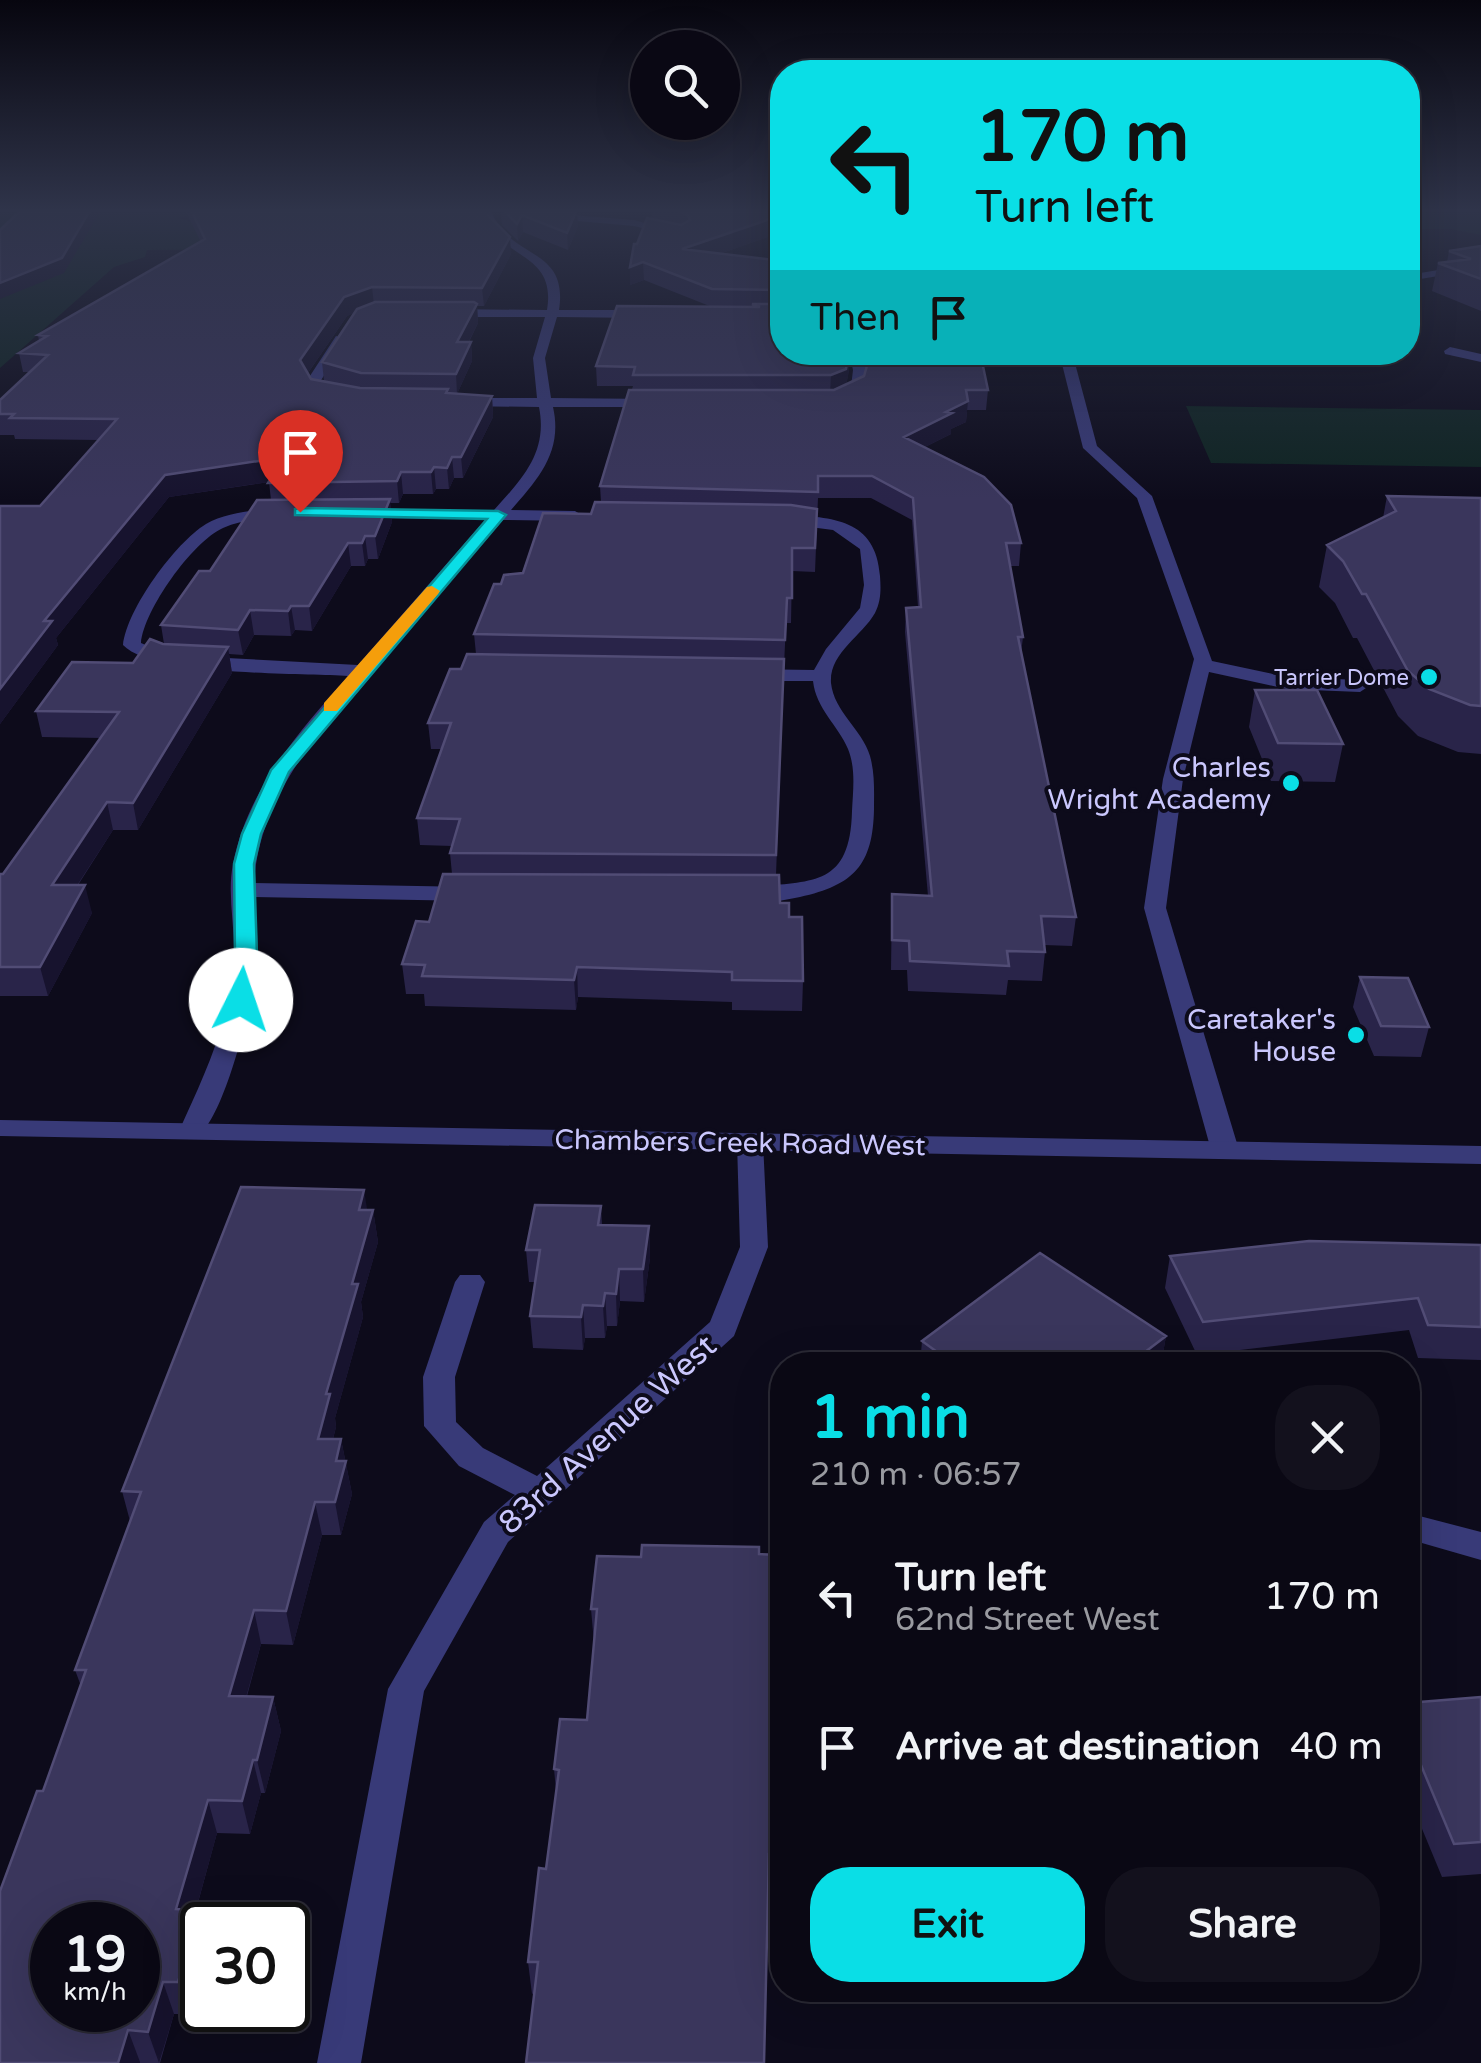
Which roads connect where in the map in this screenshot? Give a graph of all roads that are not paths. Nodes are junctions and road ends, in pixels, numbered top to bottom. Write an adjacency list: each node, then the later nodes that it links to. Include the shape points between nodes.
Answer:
1 (554, 308): 3 (street)
2 (424, 312): 3 (street)
3 (554, 314): 4 (street); 13 (street, via 538,361)
4 (656, 314)
5 (346, 330): 10 (street, via 313,382 320,392)
6 (1450, 352): 7 (street)
7 (1481, 358)
8 (858, 365): 11 (street, via 858,389)
9 (1068, 365): 20 (street, via 1090,448 1144,496)
10 (350, 399)
11 (838, 401)
12 (438, 402): 13 (street)
13 (544, 402): 14 (street); 17 (street, via 546,451)
14 (673, 403)
15 (300, 512): 21 (street, via 221,523 195,541 145,607 130,640 135,649 186,662)
16 (348, 512): 17 (street)
17 (498, 515): 18 (street); 21 (street)
18 (595, 516)
19 (772, 519): 23 (street, via 829,525 861,537 870,552 871,602)
20 (1204, 665): 24 (street, via 1287,683); 31 (street, via 1173,779 1155,908)
21 (362, 671): 25 (street, via 280,770 252,834)
22 (726, 674): 23 (street)
23 (821, 676): 27 (street, via 825,697 861,760 862,838 849,866 807,888)
24 (1360, 686)
25 (242, 890): 26 (street); 29 (street, via 241,1000)
26 (489, 894)
27 (721, 896)
28 (0, 1128): 29 (street, Chambers Creek Road West)
29 (192, 1131): 30 (street, Chambers Creek Road West)
30 (750, 1142): 31 (street, Chambers Creek Road West); 34 (street, 83rd Avenue West, via 754,1247 724,1328)
31 (1225, 1150): 32 (street, Chambers Creek Road West)
32 (1481, 1155)
33 (470, 1282): 34 (street, via 439,1377 440,1426 471,1457)
34 (542, 1493): 37 (street, 83rd Avenue West, via 496,1532 406,1688)
35 (1420, 1529): 36 (street)
36 (1481, 1546)
37 (339, 2063)

